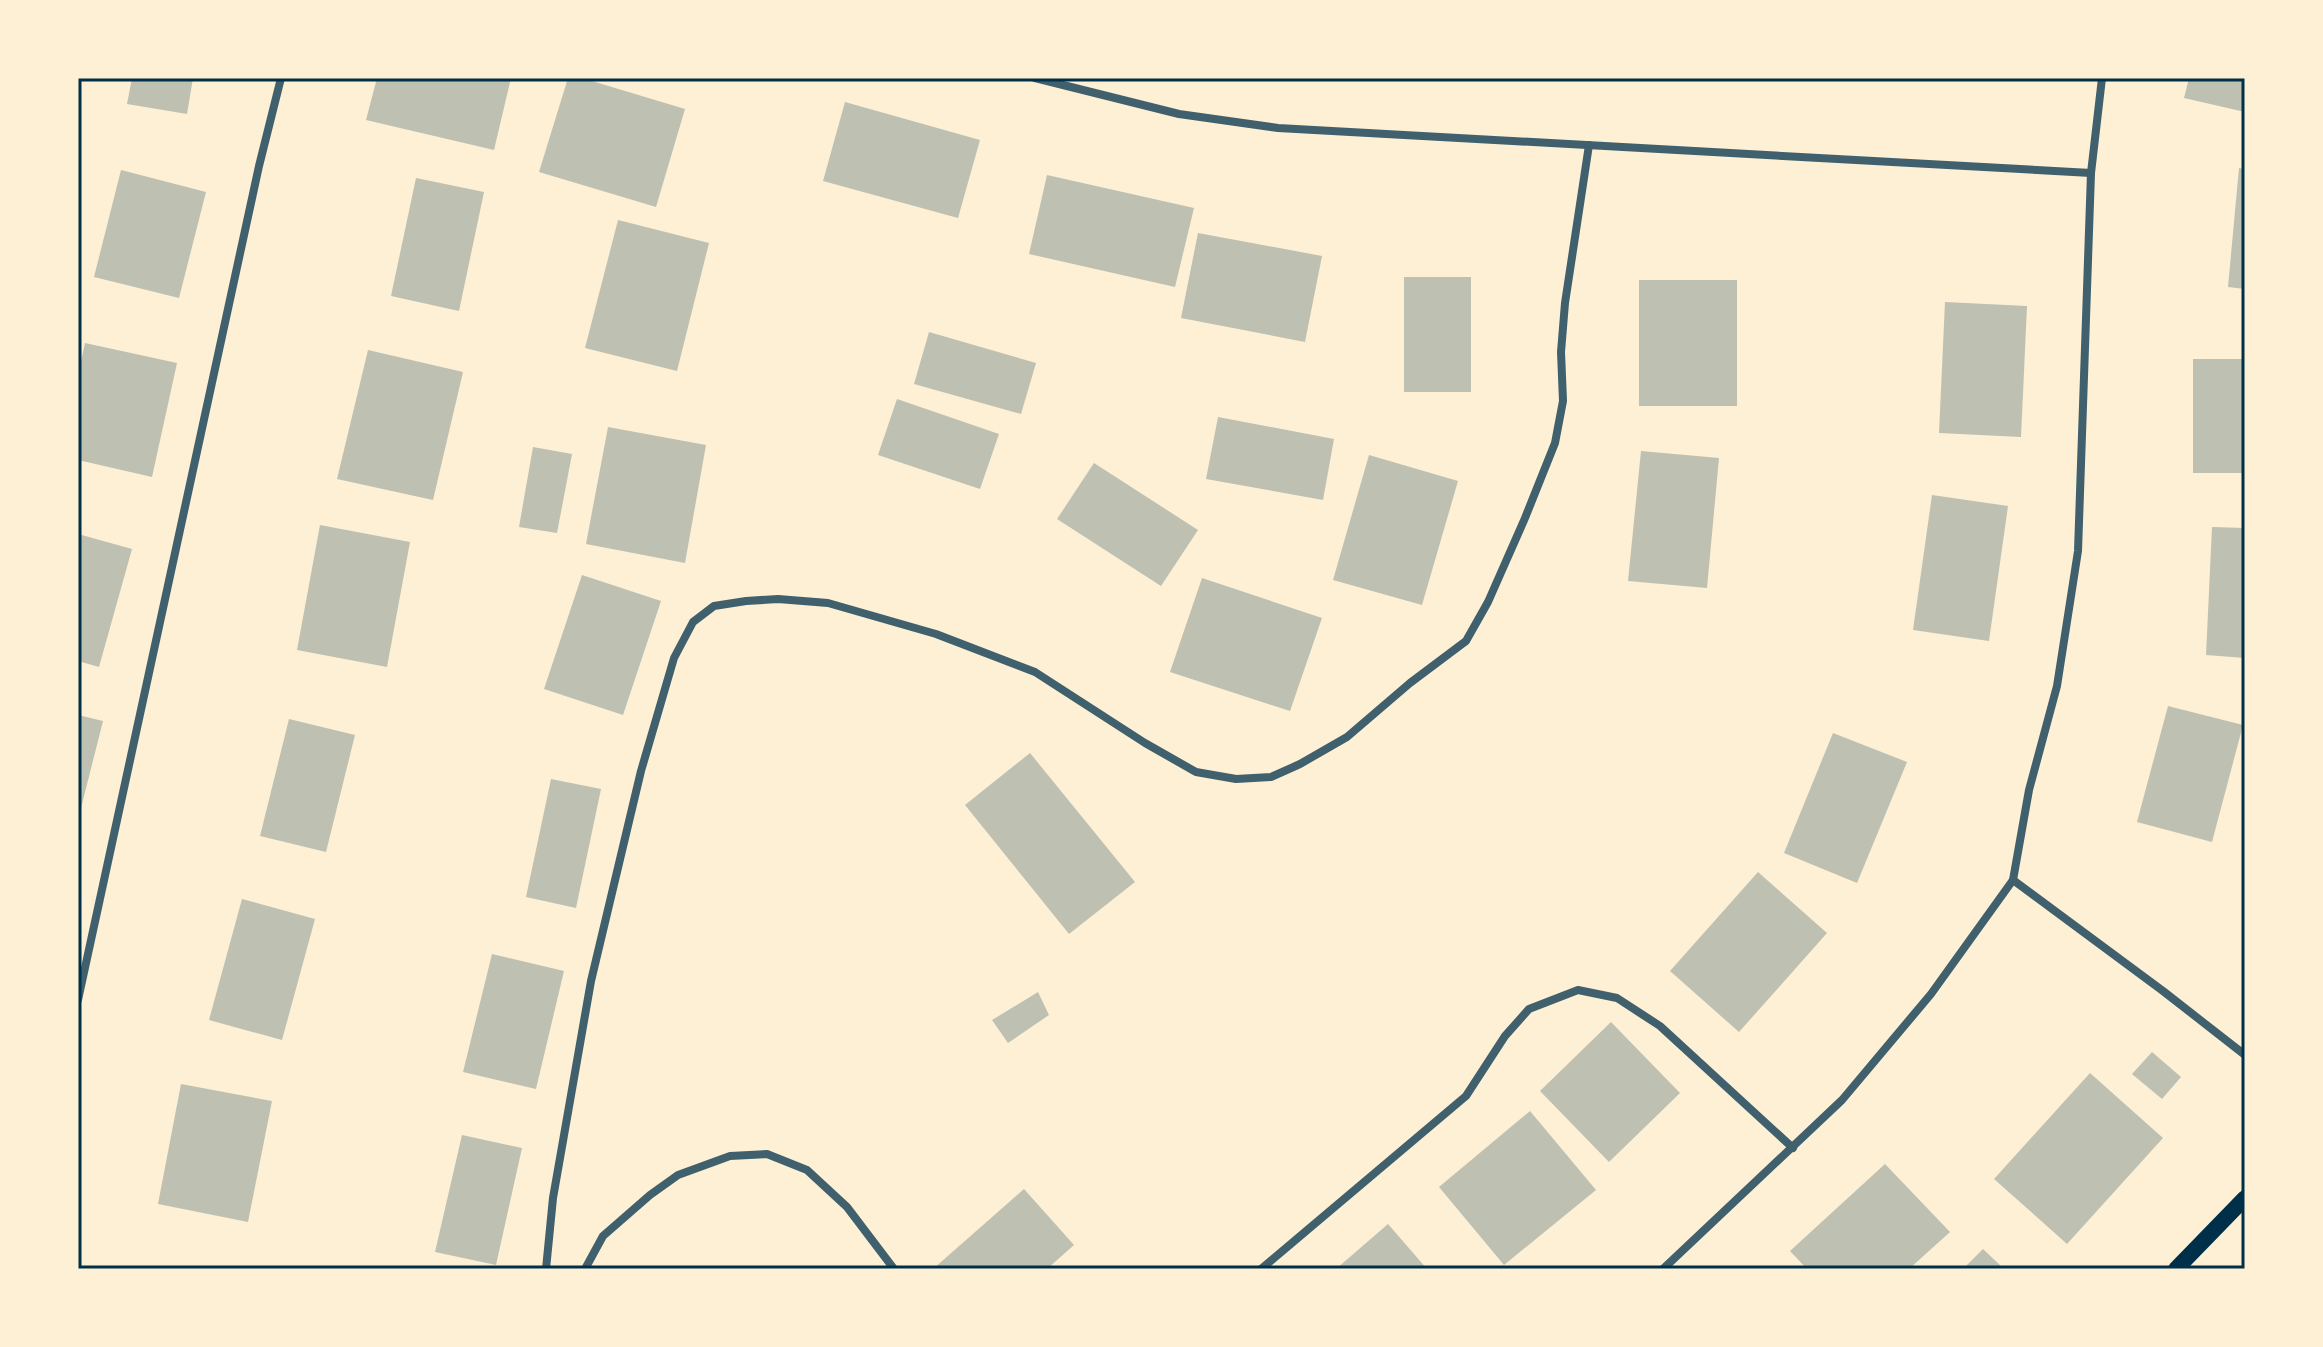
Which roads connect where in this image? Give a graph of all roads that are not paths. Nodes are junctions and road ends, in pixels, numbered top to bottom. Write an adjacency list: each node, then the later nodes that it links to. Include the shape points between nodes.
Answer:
1 (281, 78): 7 (street)
2 (1035, 78): 4 (street, via 1179,114 1278,128)
3 (2102, 78): 5 (street)
4 (1589, 145): 5 (street); 11 (street, via 1565,303 1563,401 1555,443 1488,602 1466,641 1347,737 1300,764 1271,777 1236,779 1196,772 1035,672 936,634 828,603 746,601 714,606 693,622 674,658 645,757 591,981 553,1198)
5 (2091, 173): 6 (street, via 2078,551 2057,686 2029,790)
6 (2013, 880): 8 (street); 9 (street, via 1931,994 1842,1100)
7 (78, 1000)
8 (2245, 1055)
9 (1793, 1148): 14 (street, via 1660,1026 1617,998 1578,990 1529,1009 1466,1096); 15 (street)
10 (2245, 1198): 16 (main road)
11 (546, 1269)
12 (585, 1269): 13 (street, via 603,1236 678,1175 730,1156 767,1154 807,1170 847,1207)
13 (894, 1269)
14 (1261, 1269)
15 (1663, 1269)
16 (2176, 1269)

